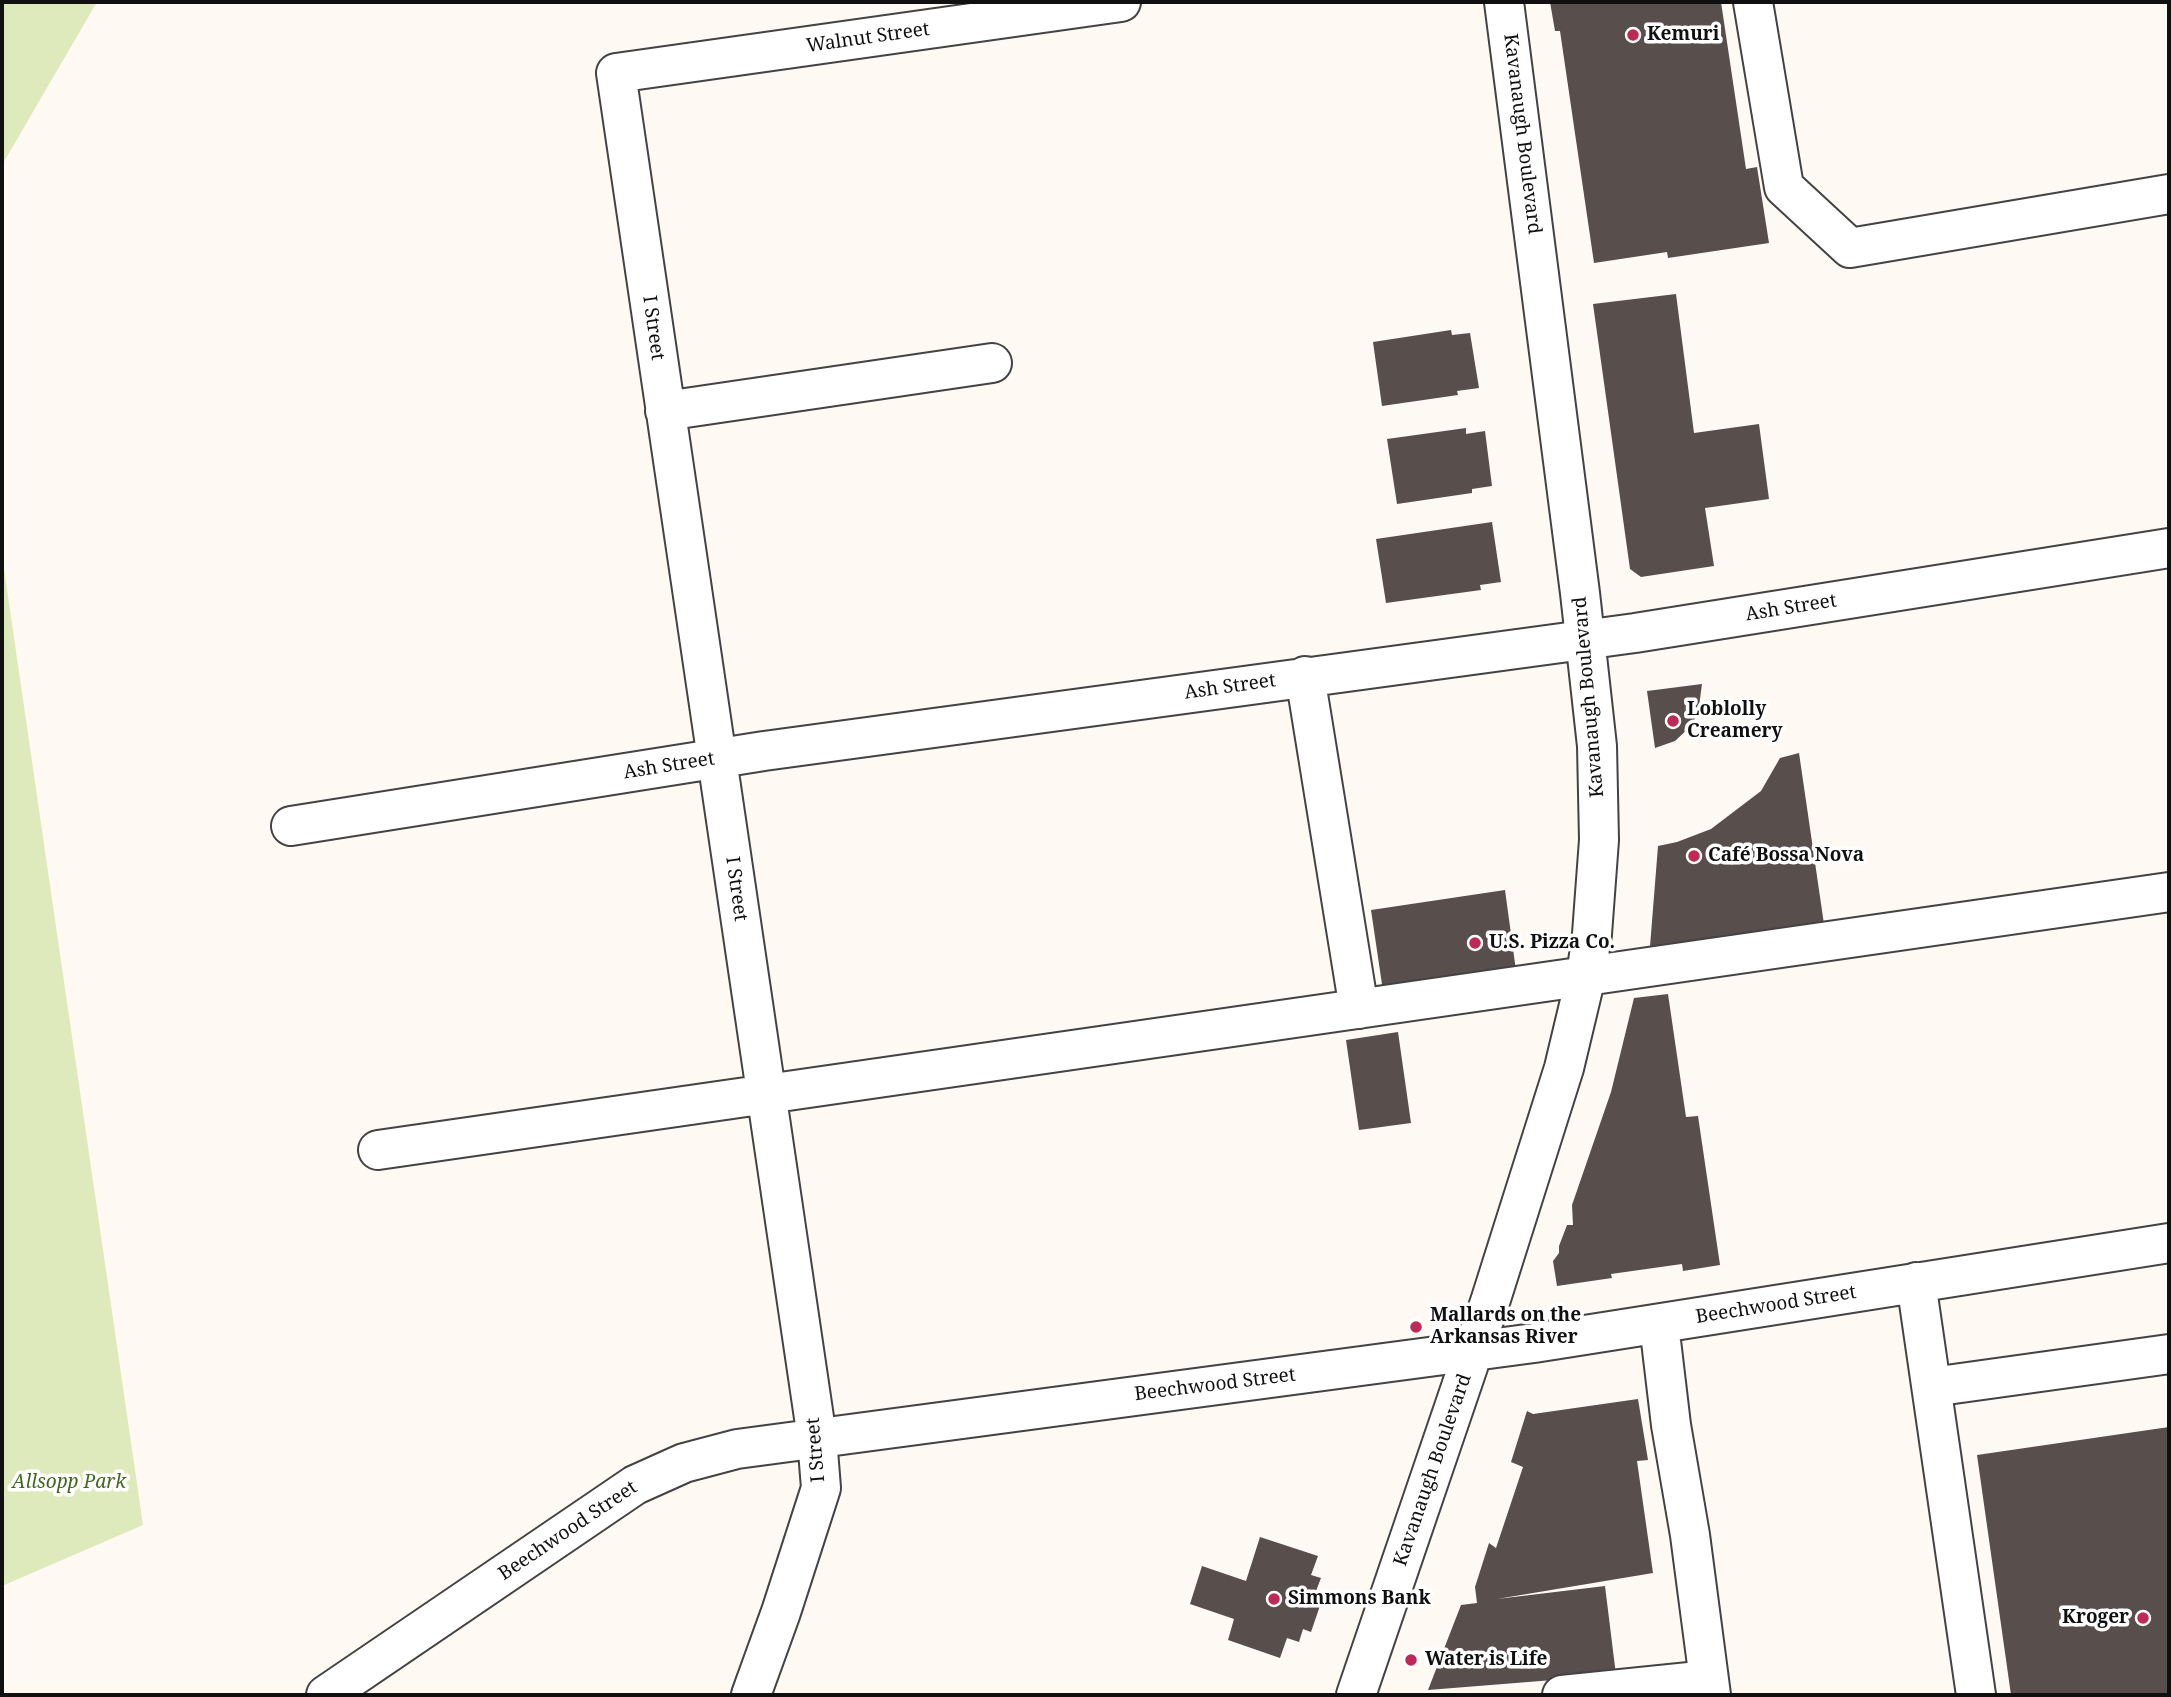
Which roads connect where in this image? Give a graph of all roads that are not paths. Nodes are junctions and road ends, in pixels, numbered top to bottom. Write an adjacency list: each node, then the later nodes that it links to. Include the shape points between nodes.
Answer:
1 (1121, 2): 4 (street, Walnut Street)
2 (1504, 2): 9 (street, Kavanaugh Boulevard)
3 (1753, 2): 5 (street, via 1784,187 1850,248)
4 (616, 73): 7 (street, I Street)
5 (2169, 194)
6 (992, 363): 7 (street)
7 (665, 411): 11 (street, I Street)
8 (2169, 548): 9 (street, Ash Street)
9 (1585, 640): 10 (street, Ash Street); 14 (street, Kavanaugh Boulevard, via 1597,746 1599,840)
10 (1305, 676): 11 (street, Ash Street); 15 (street)
11 (717, 758): 12 (street, Ash Street); 16 (street, I Street)
12 (291, 826)
13 (2169, 892): 14 (street)
14 (1586, 976): 15 (street); 21 (street, Kavanaugh Boulevard, via 1564,1068)
15 (1359, 1009): 16 (street)
16 (766, 1094): 17 (street); 24 (street, I Street)
17 (378, 1150)
18 (2169, 1243): 19 (street, Beechwood Street)
19 (1916, 1282): 20 (street, Beechwood Street); 23 (street)
20 (1658, 1324): 21 (street, Beechwood Street); 25 (street)
21 (1472, 1351): 24 (street, Beechwood Street); 28 (street, Kavanaugh Boulevard)
22 (2169, 1354): 23 (street)
23 (1932, 1387): 30 (street)
24 (817, 1438): 26 (street, Beechwood Street, via 737,1448 684,1463 635,1485); 27 (street, I Street, via 821,1488)
25 (1710, 1688): 29 (street)
26 (326, 1695)
27 (751, 1695)
28 (1356, 1695)
29 (1562, 1695)
30 (1976, 1695)

